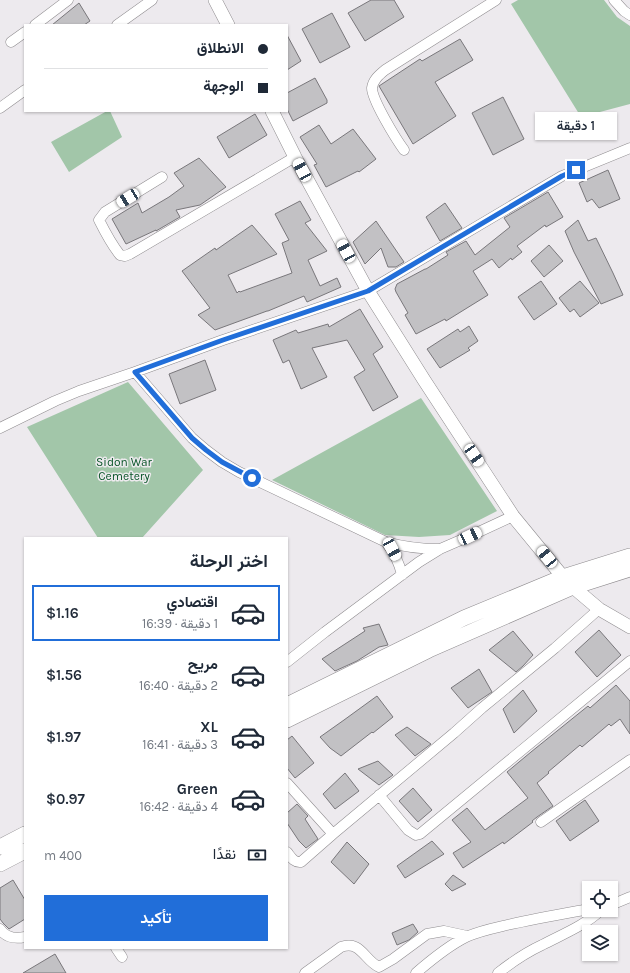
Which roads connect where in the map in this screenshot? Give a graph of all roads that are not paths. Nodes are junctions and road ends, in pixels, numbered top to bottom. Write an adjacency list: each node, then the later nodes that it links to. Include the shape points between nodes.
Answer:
1 (68, 0): 7 (street)
2 (152, 0): 8 (street)
3 (215, 0): 9 (street)
4 (496, 0): 16 (street, via 385,70 375,80 372,88 374,96)
5 (614, 0): 6 (street)
6 (630, 16)
7 (36, 24)
8 (118, 24)
9 (227, 24)
10 (24, 33): 11 (street)
11 (11, 42)
12 (24, 91): 13 (street)
13 (0, 108)
14 (272, 112): 17 (street)
15 (630, 148): 19 (street, via 562,176)
16 (404, 150)
17 (295, 157): 18 (street, via 130,254 120,255 99,220 105,212); 19 (street)
18 (162, 177)
19 (368, 291): 20 (street); 22 (street)
20 (135, 372): 21 (street, via 61,398); 23 (street, via 192,438 222,462)
21 (0, 428)
22 (513, 516): 24 (street); 28 (street)
23 (386, 542): 24 (street, via 412,548); 27 (street, via 397,558)
24 (440, 549): 27 (street)
25 (630, 556): 28 (main road)
26 (630, 569): 28 (main road)
27 (402, 575): 31 (street)
28 (568, 582): 29 (street); 33 (main road, via 464,618); 34 (main road)
29 (599, 610): 30 (street); 37 (street)
30 (630, 627)
31 (288, 661)
32 (630, 661): 37 (street, via 420,834 416,835 408,830)
33 (288, 705)
34 (288, 720)
35 (630, 760): 38 (street)
36 (288, 784): 39 (street)
37 (379, 795): 39 (street)
38 (541, 822)
39 (333, 834): 43 (street, via 301,862 295,861)
40 (24, 837): 41 (main road)
41 (0, 847)
42 (24, 852): 44 (main road)
43 (288, 853)
44 (0, 864)
45 (630, 897): 46 (street)
46 (618, 902)
47 (582, 910): 50 (street)
48 (594, 917): 56 (street, via 578,928 541,945)
49 (0, 929): 51 (street, via 11,938)
50 (467, 936): 54 (street, via 444,931 427,934 379,967 358,948 347,945); 55 (street)
51 (24, 937)
52 (117, 949): 53 (street)
53 (122, 957)
54 (305, 973)
55 (416, 973)
56 (498, 973)

